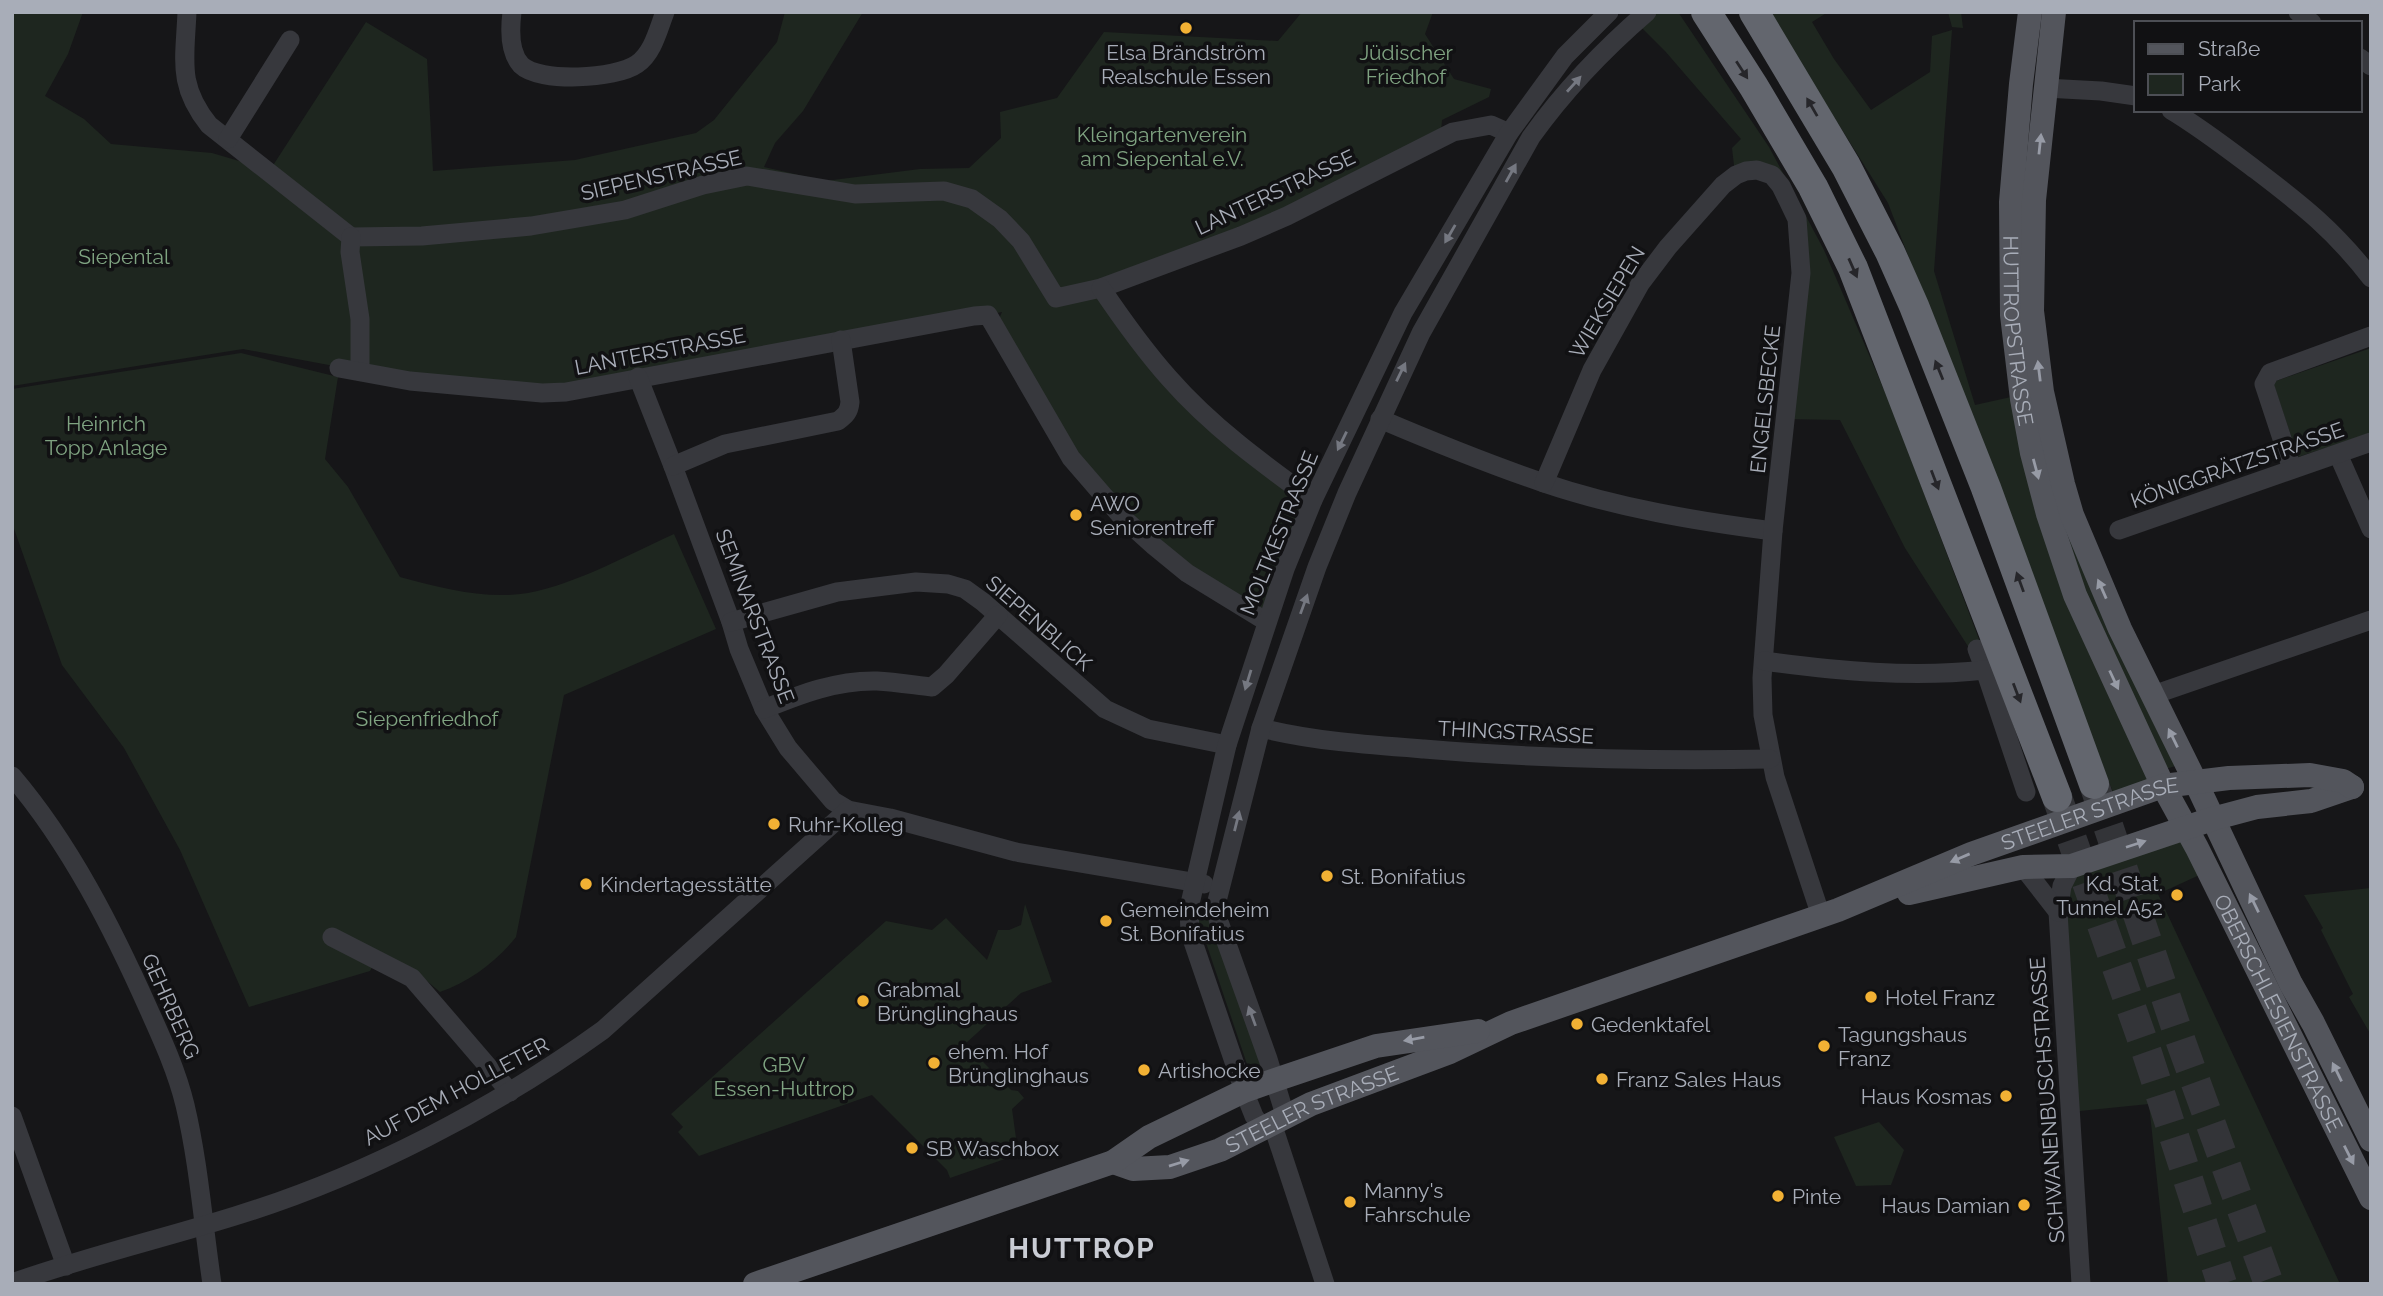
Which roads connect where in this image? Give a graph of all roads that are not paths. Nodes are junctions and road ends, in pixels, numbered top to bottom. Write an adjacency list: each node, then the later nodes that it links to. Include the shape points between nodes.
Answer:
1 (187, 12): 15 (street, via 186,89 209,125)
2 (512, 12): 3 (street, via 512,47 522,65 542,75 597,76 638,63 649,52)
3 (665, 12)
4 (1609, 12): 14 (street, MOLTKESTRASSE, via 1557,65)
5 (1647, 12): 26 (street, one-way to 5, via 1421,333 1531,136 1582,75)
6 (1706, 12): 56 (highway, one-way to 56, via 1806,176 1853,268)
7 (1754, 12): 52 (highway, one-way to 7, via 1986,488 1909,296 1846,166)
8 (2030, 12): 41 (main road, HUTTROPSTRASSE, one-way to 41, via 2011,202 2012,315 2032,453 2075,595)
9 (2054, 12): 11 (main road, HUTTROPSTRASSE)
10 (290, 40): 15 (street)
11 (2045, 88): 12 (street); 40 (main road, HUTTROPSTRASSE, one-way to 11, via 2072,515 2042,392 2032,311 2034,200)
12 (2134, 96)
13 (2174, 112): 18 (street, via 2311,212)
14 (1509, 132): 19 (street, LANTERSTRASSE, via 1491,125 1452,132 1252,231); 32 (street, MOLTKESTRASSE, one-way to 32, via 1403,313)
15 (228, 139): 17 (street)
16 (1746, 171): 31 (street, WIEKSIEPEN, via 1723,185 1640,284 1592,370); 35 (street, ENGELSBECKE, via 1766,172 1782,186 1797,219 1800,253)
17 (351, 237): 20 (street, SIEPENSTRASSE, via 531,226 625,209 747,176 855,194 944,191 972,199 1000,219 1021,241); 24 (street, via 360,319)
18 (2371, 278)
19 (1101, 288): 20 (street, LANTERSTRASSE); 32 (street, via 1169,379 1254,457)
20 (1056, 298)
21 (2371, 336): 30 (street, via 2266,378 2264,384)
22 (841, 340): 25 (street, LANTERSTRASSE); 29 (street, via 850,402 845,416 725,444); 39 (street, LANTERSTRASSE, via 988,315 1071,458 1122,516 1187,573)
23 (339, 368): 24 (street, LANTERSTRASSE)
24 (360, 372): 25 (street, LANTERSTRASSE, via 542,393)
25 (638, 377): 29 (street, SEMINARSTRASSE)
26 (1380, 419): 31 (street, via 1462,455); 47 (street, one-way to 26, via 1317,567)
27 (2371, 442): 28 (street, KÖNIGGRÄTZSTRASSE)
28 (2338, 454): 30 (street, KÖNIGGRÄTZSTRASSE); 33 (street)
29 (673, 466): 38 (street, SEMINARSTRASSE)
30 (2292, 469): 34 (street, KÖNIGGRÄTZSTRASSE)
31 (1544, 483): 35 (street, via 1646,510)
32 (1313, 500): 39 (street, MOLTKESTRASSE)
33 (2371, 529)
34 (2119, 530)
35 (1773, 531): 43 (street, ENGELSBECKE)
36 (998, 615): 38 (street, SIEPENBLICK, via 965,589 916,582 837,593); 46 (street, via 932,687 856,682 804,693); 48 (street, SIEPENBLICK, via 1105,709 1148,729)
37 (2371, 621): 45 (street)
38 (731, 622): 46 (street, SEMINARSTRASSE)
39 (1266, 622): 48 (street, MOLTKESTRASSE, one-way to 48)
40 (2120, 629): 41 (street); 45 (main road, HUTTROPSTRASSE)
41 (2094, 638): 53 (main road, HUTTROPSTRASSE, one-way to 53)
42 (1977, 649): 44 (street)
43 (1764, 661): 44 (street, via 1918,675); 49 (street, ENGELSBECKE, via 1763,715)
44 (1986, 670): 55 (street)
45 (2153, 695): 51 (main road, HUTTROPSTRASSE, one-way to 45)
46 (764, 709): 57 (street, SEMINARSTRASSE, via 808,774)
47 (1261, 728): 49 (street, THINGSTRASSE, via 1382,746 1497,755 1596,760); 63 (street, one-way to 47)
48 (1227, 745): 62 (street, MOLTKESTRASSE)
49 (1770, 759): 65 (street, ENGELSBECKE)
50 (12, 776): 76 (street, GEHRBERG, via 89,891 163,1041 196,1155)
51 (2195, 781): 53 (main road, STEELER STRASSE); 54 (main road, STEELER STRASSE, via 2310,775); 58 (main road, HUTTROPSTRASSE)
52 (2094, 784)
53 (2162, 786): 59 (main road, HUTTROPSTRASSE); 65 (main road, STEELER STRASSE, one-way to 65, via 1971,854)
54 (2361, 786): 58 (main road, STEELER STRASSE, via 2311,801)
55 (2026, 792)
56 (2057, 797)
57 (848, 810): 62 (street, SEMINARSTRASSE, via 1031,855); 70 (street, AUF DEM HOLLETER, via 603,1030)
58 (2209, 811): 59 (main road, STEELER STRASSE); 73 (main road, OBERSCHLESIENSTRASSE, one-way to 58)
59 (2184, 828): 60 (main road, STEELER STRASSE, one-way to 59); 75 (main road, OBERSCHLESIENSTRASSE, one-way to 75)
60 (2072, 866): 61 (main road, STEELER STRASSE); 64 (street, SCHWANENBUSCHSTRASSE, via 2062,886)
61 (2023, 867): 64 (street); 65 (main road, STEELER STRASSE)
62 (1194, 883): 63 (street, SEMINARSTRASSE); 69 (street, MOLTKESTRASSE, via 1190,933)
63 (1219, 887): 68 (street, one-way to 63, via 1218,919)
64 (2058, 912): 83 (street, SCHWANENBUSCHSTRASSE)
65 (1829, 913): 67 (main road, STEELER STRASSE)
66 (332, 937): 70 (street, via 412,978)
67 (1506, 1025): 68 (main road, STEELER STRASSE, one-way to 68, via 1376,1046); 72 (main road, STEELER STRASSE)
68 (1275, 1080): 69 (main road, STEELER STRASSE); 72 (street)
69 (1244, 1091): 72 (street, MOLTKESTRASSE, via 1254,1116); 74 (main road, STEELER STRASSE, via 1149,1137)
70 (510, 1092): 76 (street, AUF DEM HOLLETER, via 348,1173)
71 (12, 1116): 77 (street)
72 (1273, 1122): 74 (main road, STEELER STRASSE, one-way to 72, via 1133,1169 1170,1167 1220,1150); 82 (street)
73 (2371, 1140)
74 (1113, 1162): 78 (main road, STEELER STRASSE)
75 (2371, 1198)
76 (205, 1224): 77 (street, AUF DEM HOLLETER); 80 (street, GEHRBERG)
77 (66, 1266): 79 (street, AUF DEM HOLLETER)
78 (786, 1279): 81 (main road, STEELER STRASSE)
79 (12, 1283)
80 (212, 1284)
81 (755, 1284)
82 (1325, 1284)
83 (2081, 1284)

